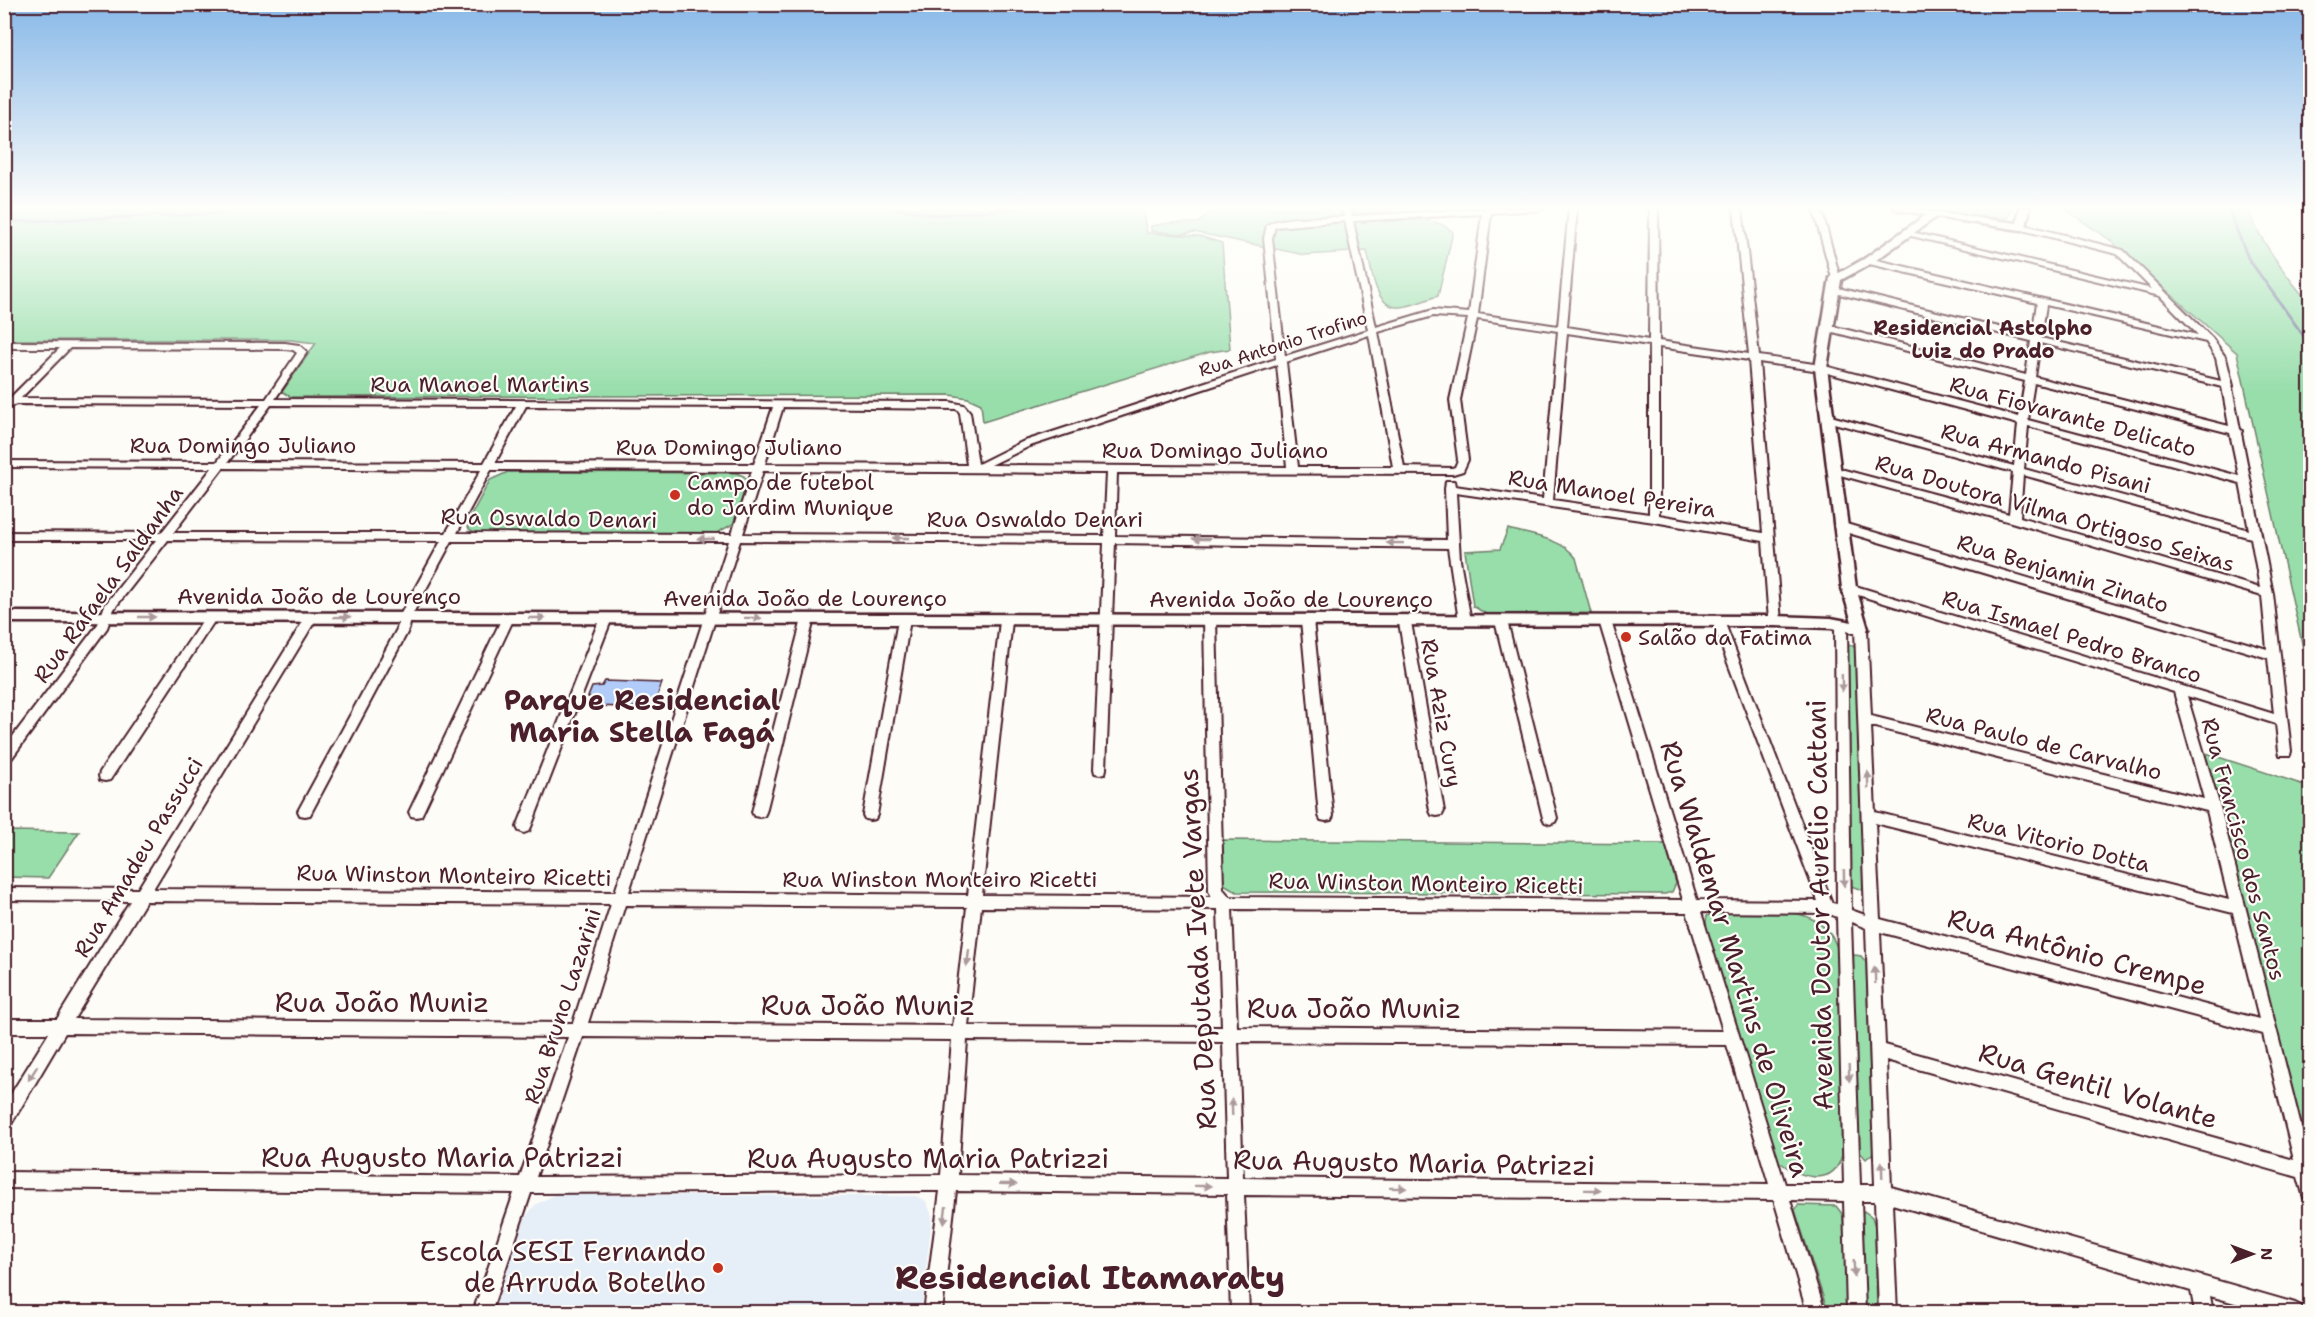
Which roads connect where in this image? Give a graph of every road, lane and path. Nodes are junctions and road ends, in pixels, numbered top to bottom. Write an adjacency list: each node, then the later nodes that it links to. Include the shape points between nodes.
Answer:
1 (1272, 269): 25 (street)
2 (1359, 269): 18 (street)
3 (1479, 269): 15 (street)
4 (1567, 269): 17 (street)
5 (1654, 269): 21 (street)
6 (1745, 269): 24 (street)
7 (1832, 269): 12 (street)
8 (1856, 269): 12 (street)
9 (1904, 269): 14 (street)
10 (2058, 269): 13 (street)
11 (2138, 269): 13 (street)
12 (1835, 284): 16 (street, Avenida Doutor Aurélio Cattani); 19 (street)
13 (2163, 294): 20 (street)
14 (2042, 302): 19 (street); 20 (street)
15 (1473, 316): 17 (street, Rua Antonio Trofino); 18 (street, Rua Antonio Trofino, via 1424,315); 47 (street, via 1455,400 1463,460 1459,469)
16 (1828, 328): 26 (street, Avenida Doutor Aurélio Cattani); 27 (street)
17 (1562, 330): 21 (street, Rua Antonio Trofino); 50 (street)
18 (1373, 332): 25 (street, Rua Antonio Trofino); 44 (street)
19 (2036, 339): 27 (street); 28 (street)
20 (2209, 340): 28 (street, via 2222,358)
21 (1655, 343): 24 (street, Rua Antonio Trofino); 51 (street)
22 (4, 345): 23 (street)
23 (68, 345): 29 (street); 30 (street, Rua Rafaela Saldanha, via 296,347 302,352)
24 (1754, 357): 26 (street, Rua Antonio Trofino); 60 (street)
25 (1282, 362): 41 (street, Rua Antonio Trofino, via 1026,444); 43 (street)
26 (1821, 368): 34 (street, Avenida Doutor Aurélio Cattani); 35 (street, Rua Fiovarante Delicato)
27 (2031, 379): 35 (street); 36 (street)
28 (2228, 386): 36 (street)
29 (9, 401): 30 (street, Rua Manoel Martins); 33 (street)
30 (267, 403): 31 (street, Rua Manoel Martins); 38 (street, Rua Rafaela Saldanha)
31 (522, 404): 32 (street, Rua Manoel Martins); 39 (street)
32 (779, 404): 40 (street, Rua Bruno Lazarini); 41 (street, Rua Manoel Martins, via 956,406 965,412)
33 (4, 410)
34 (1827, 418): 45 (street, Avenida Doutor Aurélio Cattani); 46 (street, Rua Armando Pisani)
35 (2023, 423): 46 (street); 48 (street, Rua Fiovarante Delicato)
36 (2237, 432): 48 (street)
37 (4, 464): 38 (street, Rua Domingo Juliano)
38 (219, 465): 39 (street, Rua Domingo Juliano); 56 (street, Rua Rafaela Saldanha)
39 (489, 466): 40 (street, Rua Domingo Juliano); 57 (street)
40 (760, 467): 41 (street, Rua Domingo Juliano); 58 (street, Rua Bruno Lazarini)
41 (976, 468): 42 (street, Rua Domingo Juliano)
42 (1112, 469): 43 (street, Rua Domingo Juliano); 59 (street)
43 (1293, 470): 44 (street, Rua Domingo Juliano)
44 (1399, 470): 47 (street, Rua Domingo Juliano)
45 (1833, 470): 52 (street, Rua Doutora Vilma Ortigoso Seixas); 53 (street, Avenida Doutor Aurélio Cattani)
46 (2018, 470): 52 (street); 54 (street, Rua Armando Pisani)
47 (1453, 471): 49 (street)
48 (2246, 481): 54 (street)
49 (1450, 489): 50 (street, Rua Manoel Pereira); 61 (street)
50 (1548, 501): 51 (street, Rua Manoel Pereira)
51 (1654, 518): 60 (street, Rua Manoel Pereira)
52 (2014, 519): 63 (street, Rua Doutora Vilma Ortigoso Seixas)
53 (1839, 526): 62 (street, Avenida Doutor Aurélio Cattani); 86 (street, Rua Benjamin Zinato)
54 (2254, 535): 63 (street)
55 (4, 536): 56 (street, Rua Oswaldo Denari)
56 (164, 536): 57 (street, Rua Oswaldo Denari); 64 (street, Rua Rafaela Saldanha)
57 (452, 537): 58 (street, Rua Oswaldo Denari, one-way to 57); 66 (street)
58 (735, 538): 59 (street, Rua Oswaldo Denari, one-way to 58); 70 (street, Rua Bruno Lazarini)
59 (1109, 538): 61 (street, Rua Oswaldo Denari, one-way to 59); 72 (street)
60 (1767, 538): 82 (street)
61 (1454, 544): 78 (street)
62 (1849, 588): 85 (street, Avenida Doutor Aurélio Cattani); 87 (street, Rua Ismael Pedro Branco)
63 (2267, 594): 86 (street)
64 (105, 617): 65 (street, Avenida João de Lourenço, one-way to 65); 74 (street, Avenida João de Lourenço); 91 (street, Rua Rafaela Saldanha, via 103,625)
65 (211, 617): 67 (street, Avenida João de Lourenço); 93 (street)
66 (405, 617): 67 (street, Avenida João de Lourenço, one-way to 66); 68 (street, Avenida João de Lourenço); 95 (street, via 403,628)
67 (311, 618): 104 (street, Rua Amadeu Passucci)
68 (508, 618): 69 (street, Avenida João de Lourenço, one-way to 69); 97 (street)
69 (606, 618): 70 (street, Avenida João de Lourenço); 103 (street)
70 (710, 618): 71 (street, Avenida João de Lourenço, one-way to 71); 106 (street, Rua Bruno Lazarini)
71 (808, 619): 75 (street, Avenida João de Lourenço); 98 (street)
72 (1106, 619): 73 (street, Avenida João de Lourenço); 77 (street, Avenida João de Lourenço); 92 (street)
73 (1210, 619): 76 (street, Avenida João de Lourenço); 108 (street, Rua Deputada Ivete Vargas, via 1216,891)
74 (6, 620)
75 (904, 620): 77 (street, Avenida João de Lourenço); 99 (street)
76 (1308, 620): 83 (street, Avenida João de Lourenço); 100 (street)
77 (1005, 621): 107 (street)
78 (1465, 621): 79 (street, Avenida João de Lourenço); 83 (street, Avenida João de Lourenço)
79 (1501, 621): 80 (street, Avenida João de Lourenço); 102 (street)
80 (1605, 621): 81 (street, Avenida João de Lourenço); 109 (street, Rua Waldemar Martins de Oliveira)
81 (1718, 621): 82 (street, Avenida João de Lourenço); 110 (street)
82 (1775, 621): 84 (street, Avenida João de Lourenço)
83 (1405, 622): 96 (street, Rua Aziz Cury)
84 (1841, 625): 85 (street); 112 (street, Avenida Doutor Aurélio Cattani, one-way to 112)
85 (1861, 629): 88 (street, Avenida Doutor Aurélio Cattani)
86 (2275, 656): 89 (street)
87 (2180, 692): 89 (street, Rua Ismael Pedro Branco); 94 (street, Rua Francisco dos Santos)
88 (1866, 720): 94 (street, Rua Paulo de Carvalho); 101 (street, Avenida Doutor Aurélio Cattani, one-way to 88)
89 (2283, 721): 90 (street)
90 (2285, 752)
91 (4, 758)
92 (1100, 769)
93 (105, 776)
94 (2213, 807): 111 (street, Rua Francisco dos Santos)
95 (305, 811)
96 (1437, 811)
97 (416, 812)
98 (759, 812)
99 (870, 815)
100 (1326, 816)
101 (1869, 816): 111 (street, Rua Vitorio Dotta); 113 (street, Avenida Doutor Aurélio Cattani)
102 (1550, 818)
103 (524, 827)
104 (142, 893): 105 (street, Rua Winston Monteiro Ricetti); 106 (street, Rua Winston Monteiro Ricetti); 115 (street, Rua Amadeu Passucci)
105 (4, 894)
106 (620, 898): 107 (street, Rua Winston Monteiro Ricetti); 116 (street, Rua Bruno Lazarini)
107 (975, 900): 108 (street, Rua Winston Monteiro Ricetti); 118 (street, one-way to 118)
108 (1225, 901): 109 (street, Rua Winston Monteiro Ricetti); 119 (street, Rua Deputada Ivete Vargas)
109 (1692, 907): 110 (street, Rua Winston Monteiro Ricetti); 120 (street, Rua Waldemar Martins de Oliveira)
110 (1827, 907): 112 (street, Rua Winston Monteiro Ricetti)
111 (2238, 908): 117 (street, Rua Francisco dos Santos)
112 (1844, 914): 113 (street, Rua Winston Monteiro Ricetti); 129 (street, Avenida Doutor Aurélio Cattani, one-way to 129)
113 (1873, 924): 117 (street, Rua Antônio Crempe); 121 (street, Avenida Doutor Aurélio Cattani, one-way to 113)
114 (4, 1026): 115 (street, Rua João Muniz)
115 (62, 1027): 116 (street, Rua João Muniz); 122 (street, Rua Amadeu Passucci, one-way to 122)
116 (578, 1029): 118 (street, Rua João Muniz); 126 (street, Rua Bruno Lazarini)
117 (2269, 1029): 123 (street, Rua Francisco dos Santos)
118 (960, 1032): 119 (street, Rua João Muniz); 125 (street)
119 (1229, 1034): 120 (street, Rua João Muniz); 127 (street, Rua Deputada Ivete Vargas, one-way to 119)
120 (1732, 1038): 128 (street, Rua Waldemar Martins de Oliveira)
121 (1877, 1050): 123 (street, Rua Gentil Volante); 131 (street, Avenida Doutor Aurélio Cattani, one-way to 121)
122 (4, 1120)
123 (2305, 1171): 130 (street, Rua Francisco dos Santos)
124 (4, 1179): 126 (street, Rua Augusto Maria Patrizzi)
125 (949, 1184): 126 (street, Rua Augusto Maria Patrizzi); 127 (street, Rua Augusto Maria Patrizzi, one-way to 127); 134 (street, one-way to 134)
126 (526, 1185): 133 (street, Rua Bruno Lazarini)
127 (1236, 1186): 128 (street, Rua Augusto Maria Patrizzi, one-way to 128); 135 (street, Rua Deputada Ivete Vargas)
128 (1780, 1192): 129 (street, Rua Augusto Maria Patrizzi); 136 (street, Rua Waldemar Martins de Oliveira)
129 (1852, 1192): 131 (street, Rua Augusto Maria Patrizzi); 137 (street, Avenida Doutor Aurélio Cattani, one-way to 137)
130 (2310, 1192)
131 (1883, 1193): 132 (street, Rua Augusto Maria Patrizzi); 138 (street, Avenida Doutor Aurélio Cattani)
132 (2199, 1285): 139 (street); 140 (street, Rua Augusto Maria Patrizzi)
133 (482, 1312)
134 (933, 1312)
135 (1240, 1312)
136 (1816, 1312)
137 (1856, 1312)
138 (1888, 1312)
139 (2204, 1312)
140 (2295, 1312)

